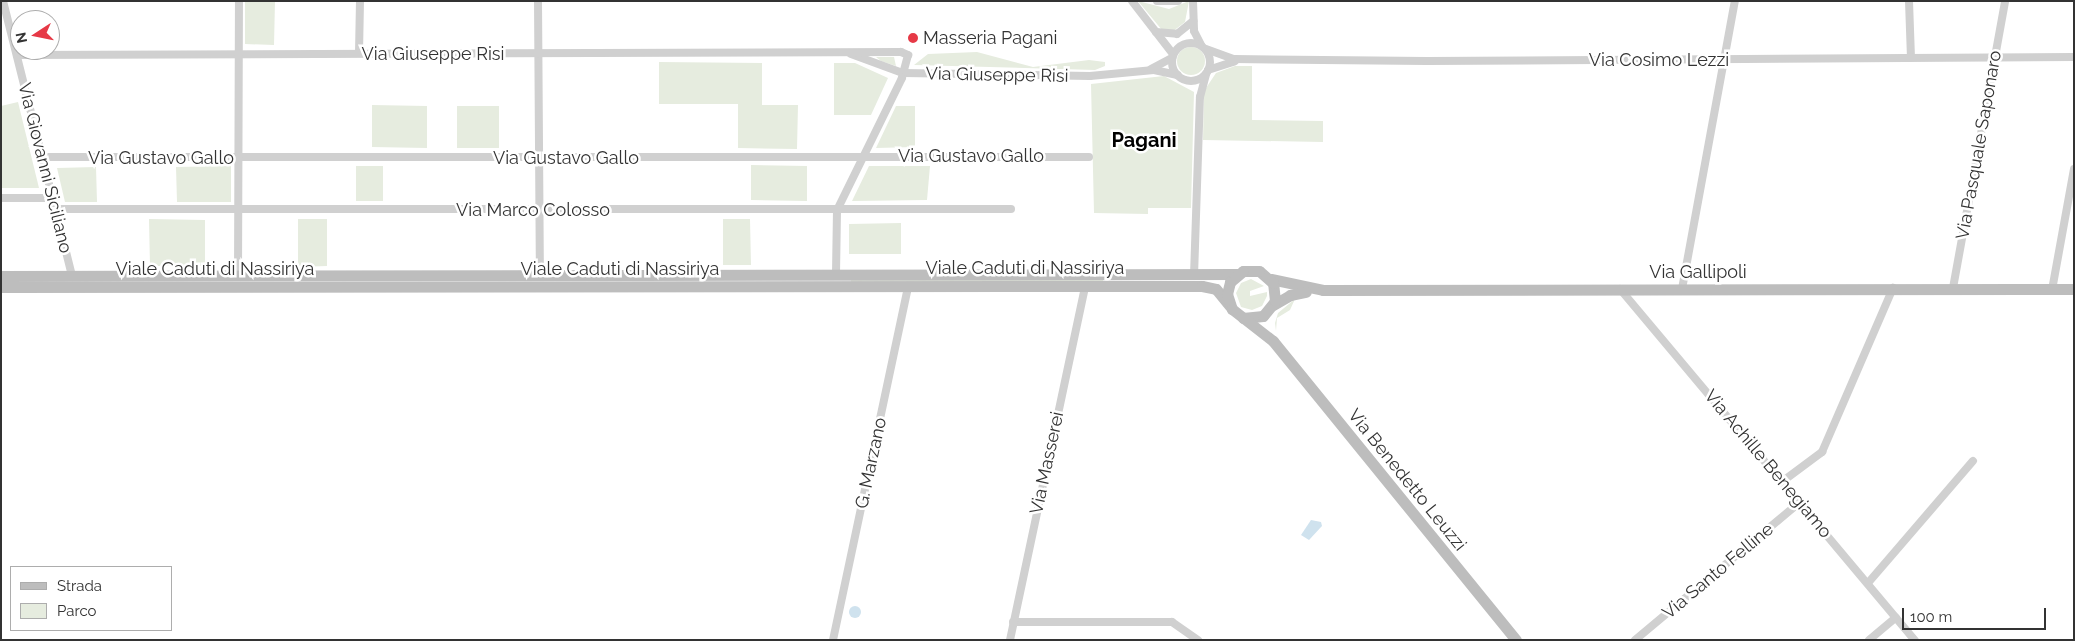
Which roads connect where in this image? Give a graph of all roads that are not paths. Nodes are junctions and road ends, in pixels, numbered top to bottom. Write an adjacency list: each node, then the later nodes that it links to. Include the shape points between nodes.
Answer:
1 (3, 1): 13 (street, Via Giovanni Siciliano)
2 (240, 1): 20 (street)
3 (360, 1): 17 (street)
4 (538, 1): 21 (street)
5 (1132, 1): 14 (street)
6 (1157, 1): 7 (street)
7 (1178, 1)
8 (1193, 1): 12 (street)
9 (1734, 1): 27 (street)
10 (1909, 1): 24 (street)
11 (2005, 1): 25 (street, Via Pasquale Saponaro)
12 (1193, 21): 14 (street, via 1177,34); 16 (street)
13 (10, 28)
14 (1156, 32): 15 (street, via 1170,41); 22 (street)
15 (1185, 43): 16 (street); 22 (street)
16 (1204, 47): 26 (street, Via Cosimo Lezzi); 30 (street)
17 (359, 53): 20 (street, Via Giuseppe Risi); 21 (street, Via Giuseppe Risi)
18 (849, 53): 21 (street, Via Giuseppe Risi); 31 (street, Via Giuseppe Risi); 31 (street, Via Giuseppe Risi, via 889,50 908,55)
19 (60, 54): 20 (street, Via Giuseppe Risi)
20 (240, 54): 38 (street)
21 (538, 54): 39 (street)
22 (1173, 56): 29 (street, Via Giuseppe Risi); 32 (street)
23 (2074, 57): 25 (street, Via Cosimo Lezzi)
24 (1911, 58): 25 (street, Via Cosimo Lezzi); 27 (street, Via Cosimo Lezzi)
25 (1995, 58): 60 (street, Via Pasquale Saponaro)
26 (1245, 59): 27 (street, Via Cosimo Lezzi); 30 (street, Via Cosimo Lezzi)
27 (1723, 59): 62 (street)
28 (18, 60): 36 (street, Via Giovanni Siciliano)
29 (1147, 70): 31 (street, Via Giuseppe Risi, via 1092,76); 32 (street, Via Giuseppe Risi)
30 (1207, 72): 33 (street); 34 (street)
31 (903, 73): 35 (street)
32 (1177, 75): 33 (street)
33 (1193, 81): 34 (street)
34 (1200, 97): 53 (street)
35 (862, 156): 37 (street, Via Gustavo Gallo); 39 (street, Via Gustavo Gallo); 47 (street)
36 (42, 157): 38 (street, Via Gustavo Gallo); 42 (street, Via Giovanni Siciliano)
37 (1089, 157)
38 (239, 158): 39 (street, Via Gustavo Gallo); 45 (street)
39 (539, 158): 46 (street)
40 (2074, 169): 65 (street)
41 (1, 198): 42 (street)
42 (52, 198): 43 (street, Via Giovanni Siciliano)
43 (55, 209): 45 (street, Via Marco Colosso); 50 (street, Via Giovanni Siciliano)
44 (1012, 209): 47 (street, Via Marco Colosso)
45 (238, 210): 46 (street, Via Marco Colosso); 54 (street)
46 (539, 210): 47 (street, Via Marco Colosso); 51 (street)
47 (837, 210): 52 (street)
48 (1238, 274): 53 (main road, Viale Caduti di Nassiriya); 55 (main road, Via Gallipoli, via 1253,270); 66 (main road, via 1228,288)
49 (1, 276): 50 (main road, Viale Caduti di Nassiriya)
50 (72, 276): 54 (main road, Viale Caduti di Nassiriya)
51 (540, 276): 52 (main road, Viale Caduti di Nassiriya); 54 (main road, Viale Caduti di Nassiriya)
52 (836, 276): 53 (main road, Viale Caduti di Nassiriya)
53 (1194, 276)
54 (238, 277)
55 (1271, 279): 64 (main road, Via Gallipoli, via 1286,286); 67 (main road, via 1276,292)
56 (908, 286): 57 (main road, Viale Caduti di Nassiriya); 58 (main road, Viale Caduti di Nassiriya); 76 (street, G. Marzano)
57 (1085, 286): 66 (main road, Viale Caduti di Nassiriya, via 1202,286 1216,289); 75 (street, Via Masserei)
58 (1, 287)
59 (1892, 288): 60 (main road, Via Gallipoli); 62 (main road, Via Gallipoli); 71 (street, via 1822,452)
60 (1953, 288): 65 (main road, Via Gallipoli)
61 (1620, 289): 62 (main road, Via Gallipoli); 64 (main road, Via Gallipoli); 71 (street, Via Achille Benegiamo)
62 (1682, 289)
63 (2074, 289): 65 (main road, Via Gallipoli)
64 (1322, 290): 67 (main road, Via Gallipoli, via 1290,294)
65 (2052, 290)
66 (1230, 306): 68 (main road)
67 (1270, 309): 68 (main road, Via Gallipoli); 69 (main road, Via Benedetto Leuzzi)
68 (1243, 318): 69 (main road, Via Benedetto Leuzzi)
69 (1273, 342): 79 (main road, Via Benedetto Leuzzi)
70 (1973, 461): 73 (street)
71 (1783, 481): 72 (street, Via Achille Benegiamo)
72 (1800, 502): 73 (street, Via Achille Benegiamo); 80 (street, Via Santo Felline)
73 (1868, 583): 74 (street, Via Achille Benegiamo)
74 (1896, 617): 81 (street); 82 (street, Via Achille Benegiamo)
75 (1013, 622): 77 (street, Via Masserei); 78 (street, via 1172,622)
76 (833, 640)
77 (1010, 640)
78 (1198, 640)
79 (1516, 640)
80 (1635, 640)
81 (1869, 640)
82 (1914, 640)

